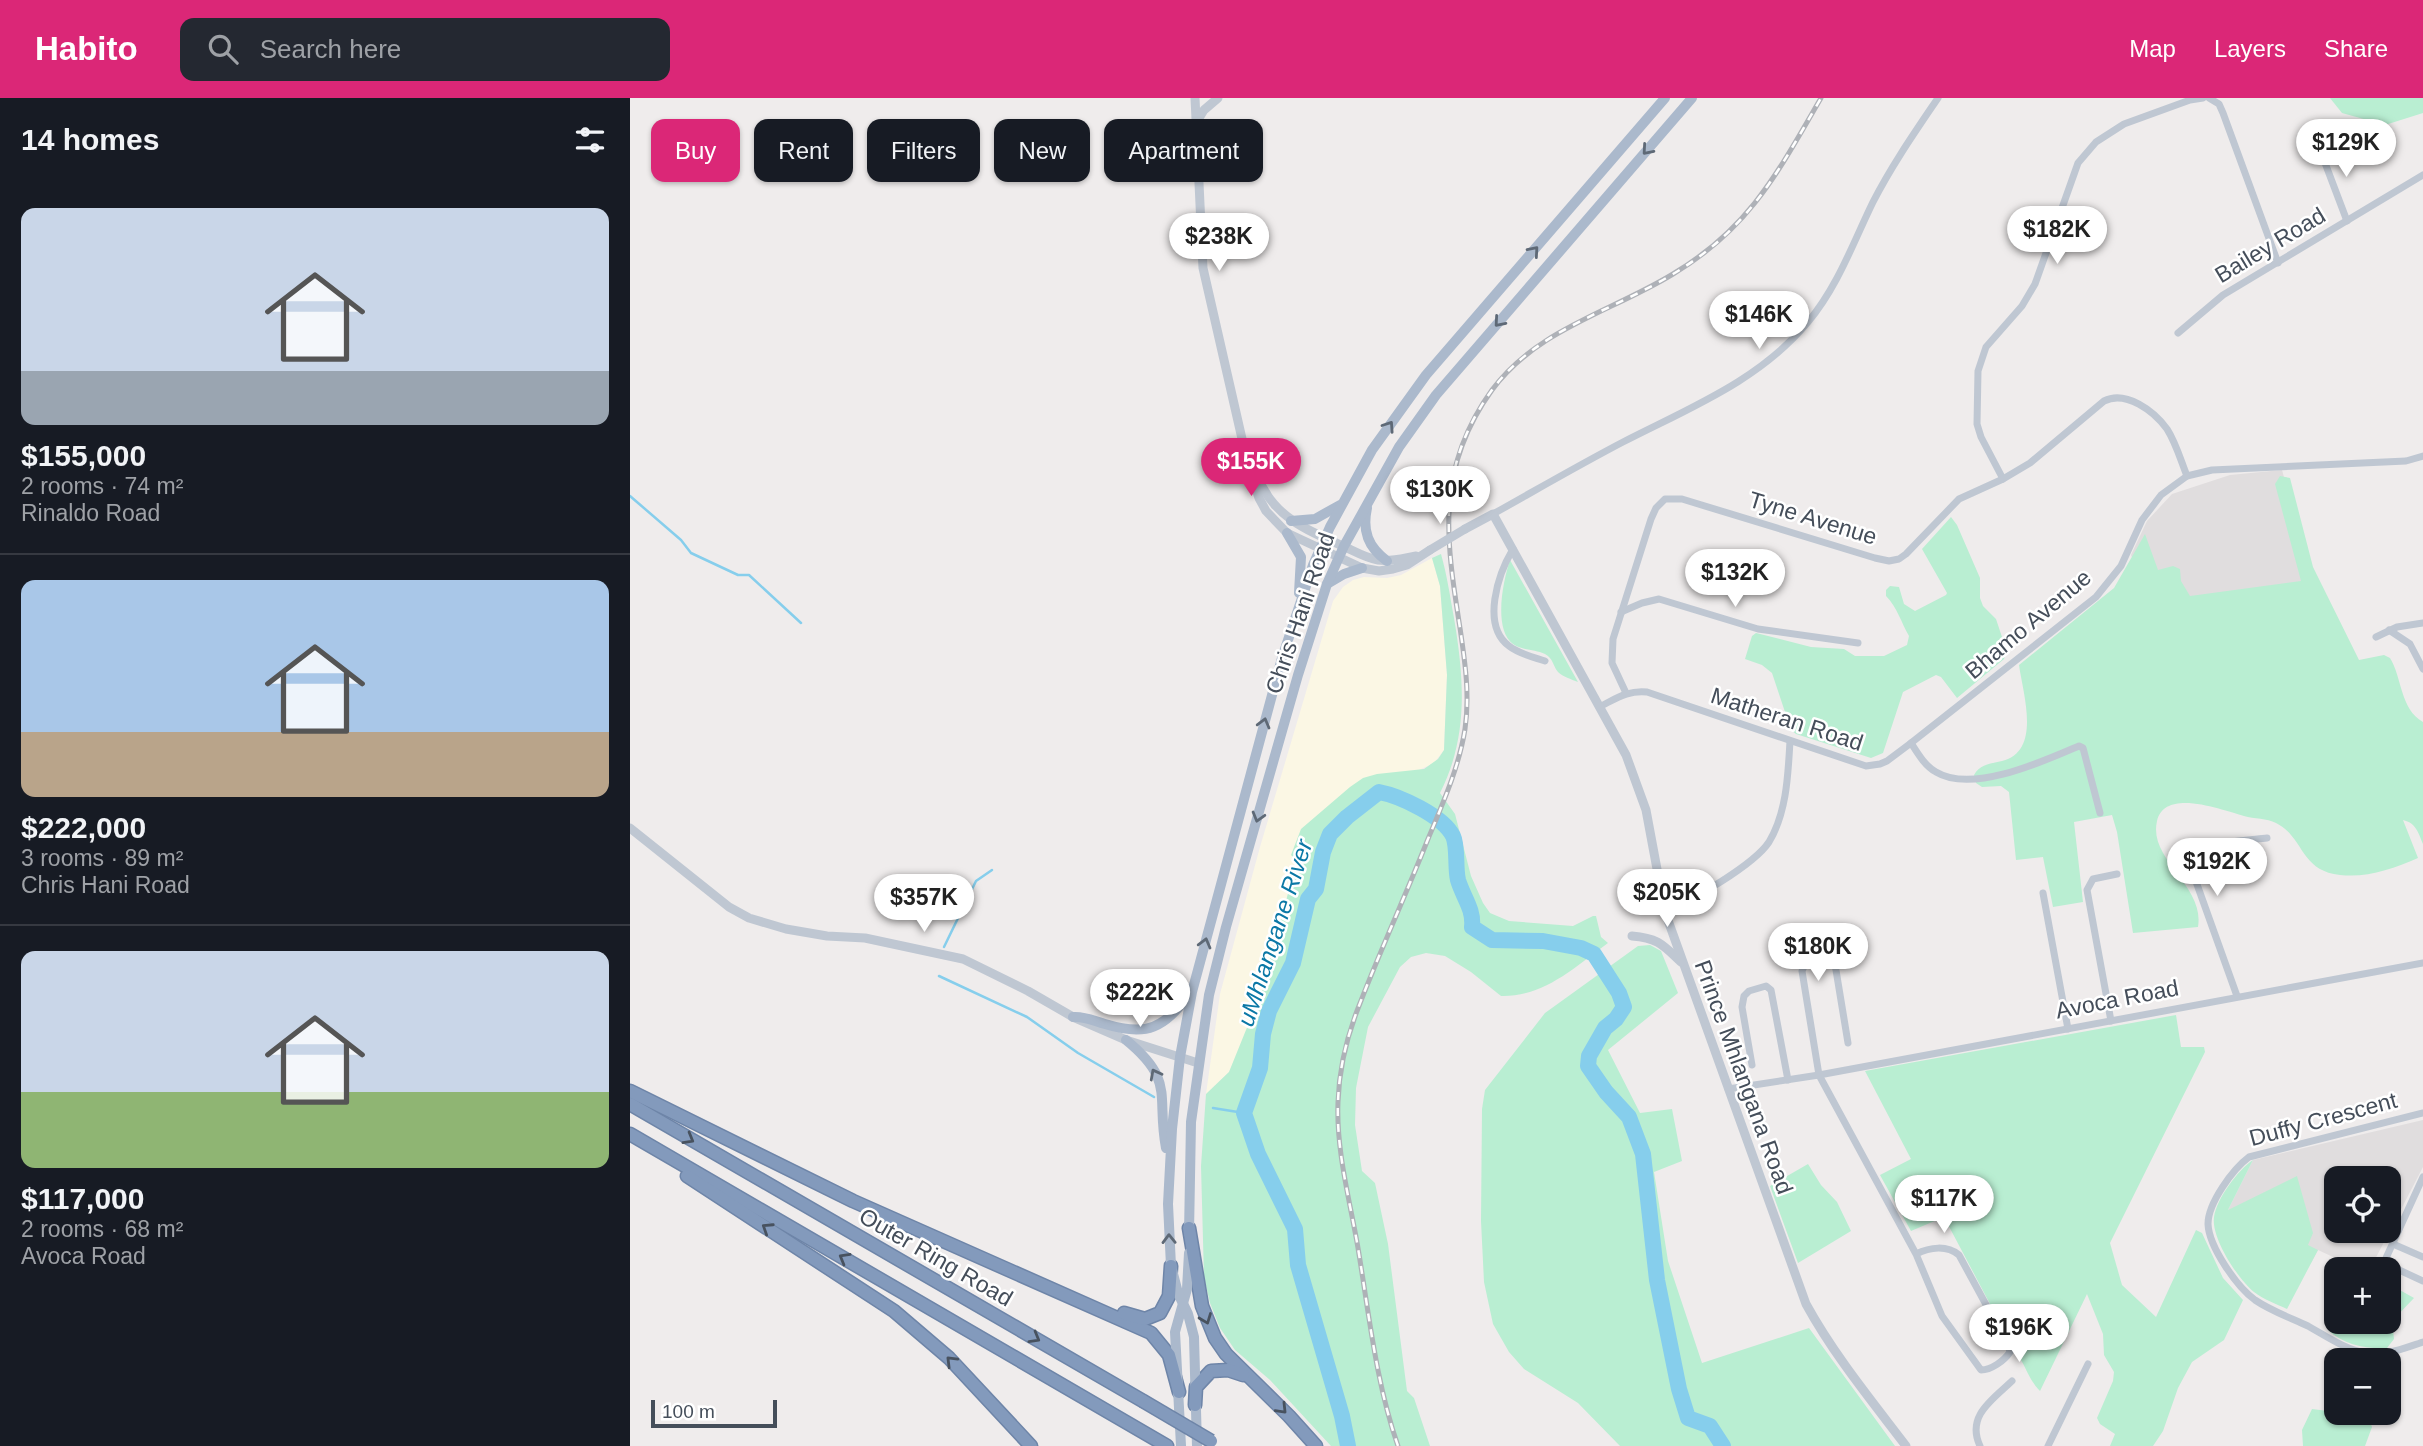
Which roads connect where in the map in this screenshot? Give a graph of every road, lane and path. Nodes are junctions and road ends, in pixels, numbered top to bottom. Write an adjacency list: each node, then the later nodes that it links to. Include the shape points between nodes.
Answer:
1 (1195, 98): 7 (street)
2 (1218, 98): 8 (street)
3 (1665, 98): 20 (main road, Chris Hani Road, one-way to 3, via 1372,450 1426,375)
4 (1692, 98): 19 (main road, Chris Hani Road, one-way to 19, via 1436,396)
5 (1938, 98): 21 (street, via 1889,172 1828,294 1786,347 1726,390)
6 (2206, 98): 13 (street, via 2219,104 2223,113); 18 (street, via 2124,124 2096,142 2078,163 2035,284 1986,347 1978,371 1977,424)
7 (1196, 119)
8 (1198, 119)
9 (2319, 147): 12 (street)
10 (2423, 175): 12 (street, Bailey Road)
11 (1199, 182): 15 (street, via 1203,268)
12 (2347, 221): 13 (street, Bailey Road)
13 (2278, 263): 14 (street, Bailey Road, via 2223,295)
14 (2178, 333)
15 (1246, 448): 22 (street, via 1271,502); 23 (street, via 1259,498)
16 (2423, 456): 17 (street, Bhamo Avenue, via 2406,461 2212,470)
17 (2187, 476): 18 (street, Tyne Avenue, via 2166,428 2134,402 2118,397 2104,401 2031,463); 42 (street, Bhamo Avenue, via 2151,505 2122,566 2096,597)
18 (2003, 479): 31 (street, Tyne Avenue, via 1959,499 1906,554 1889,561 1682,499 1665,499 1651,519)
19 (1369, 498): 26 (main road, Chris Hani Road); 28 (main road, via 1366,534)
20 (1342, 504): 22 (main road, via 1315,519); 24 (main road, Chris Hani Road)
21 (1493, 514): 25 (street, Prince Mhlangana Road); 27 (street, bridge)
22 (1291, 521): 24 (street)
23 (1287, 533): 24 (street); 32 (main road, via 1302,567)
24 (1322, 543): 26 (street); 32 (main road, Chris Hani Road)
25 (1513, 549): 37 (street, via 1500,575 1496,628 1511,649); 40 (street, Prince Mhlangana Road)
26 (1341, 552): 28 (street); 29 (street); 30 (main road, Chris Hani Road)
27 (1420, 555): 28 (street); 29 (street, via 1393,569)
28 (1387, 561)
29 (1362, 568): 30 (main road)
30 (1327, 584): 60 (main road, Chris Hani Road, one-way to 60, via 1226,927)
31 (1622, 612): 36 (street, via 1659,599 1758,629); 39 (street, Tyne Avenue, via 1611,653)
32 (1297, 613): 52 (main road, Chris Hani Road, one-way to 32)
33 (2423, 623): 34 (street)
34 (2389, 630): 35 (street); 38 (street, via 2410,644)
35 (2376, 637)
36 (1858, 643)
37 (1545, 660)
38 (2423, 669)
39 (1626, 693): 40 (street); 41 (street, Matheran Road, via 1647,692)
40 (1601, 706): 48 (street, Prince Mhlangana Road, via 1643,800)
41 (1790, 741): 42 (street, Matheran Road, via 1866,766 1887,761); 48 (street, via 1783,803 1764,848 1692,900)
42 (1911, 743): 43 (street, via 1928,767 1941,775 1983,779 2037,764 2078,746 2083,748)
43 (2100, 813)
44 (630, 828): 54 (street, via 749,918 796,931 865,939 963,959)
45 (2267, 838): 53 (street, via 2206,849 2193,865)
46 (2117, 874): 55 (street, via 2093,879 2087,890)
47 (2043, 893): 56 (street)
48 (1665, 912): 51 (street, Prince Mhlangana Road)
49 (1632, 936): 51 (street, via 1651,937)
50 (2423, 963): 53 (street, Avoca Road)
51 (1683, 964): 64 (street, Prince Mhlangana Road)
52 (1192, 992): 54 (main road, via 1167,1020 1143,1031); 59 (main road, Chris Hani Road)
53 (2237, 996): 55 (street, Avoca Road)
54 (1073, 1017): 57 (street)
55 (2111, 1021): 56 (street, Avoca Road)
56 (2068, 1029): 62 (street, Avoca Road)
57 (1126, 1040): 59 (street); 70 (main road, one-way to 57, via 1159,1079 1146,1058)
58 (1848, 1043): 62 (street, via 1834,958 1806,962 1801,971)
59 (1180, 1057): 60 (street); 70 (main road, Chris Hani Road)
60 (1198, 1063): 74 (main road, Chris Hani Road, via 1191,1122)
61 (1752, 1065): 63 (street, via 1742,1003 1749,990 1766,986 1771,990)
62 (1819, 1075): 63 (street, Avoca Road); 76 (street)
63 (1788, 1080): 64 (street, Avoca Road)
64 (1728, 1089): 96 (street, Prince Mhlangana Road, via 1806,1304 1834,1351)
65 (630, 1091): 82 (highway, via 853,1201)
66 (630, 1104): 90 (highway, Outer Ring Road, one-way to 90, bridge)
67 (2423, 1113): 84 (street, Duffy Crescent, via 2249,1157 2231,1174 2208,1223 2232,1278 2256,1300 2359,1352 2382,1354)
68 (630, 1134): 93 (highway, Outer Ring Road, one-way to 68)
69 (630, 1140): 92 (highway, one-way to 69, via 949,1358 894,1311)
70 (1169, 1164): 79 (main road, one-way to 70)
71 (2423, 1177): 72 (street)
72 (2414, 1196): 73 (street); 75 (street)
73 (2423, 1199)
74 (1189, 1228): 83 (main road, Chris Hani Road, via 1189,1274); 86 (highway, one-way to 86, via 1208,1325 1226,1354)
75 (2393, 1244): 77 (street); 78 (street)
76 (1916, 1254): 76 (street, via 1942,1316 1979,1368 1986,1370 2003,1360 2010,1352 2008,1345 1957,1252 1934,1248)
77 (2386, 1257)
78 (2423, 1257)
79 (1171, 1266): 82 (highway, via 1169,1296 1160,1313 1151,1318 1130,1316); 83 (main road)
80 (2401, 1273): 81 (street)
81 (2423, 1281)
82 (1038, 1283): 88 (highway, via 1151,1332 1169,1355)
83 (1183, 1305): 88 (main road, Chris Hani Road, via 1175,1332); 89 (main road, via 1194,1337)
84 (2423, 1342)
85 (2088, 1364): 98 (street)
86 (1250, 1379): 89 (highway, via 1228,1370 1211,1371 1196,1387); 91 (highway, one-way to 91)
87 (2012, 1381): 97 (street, via 1980,1413 1975,1431)
88 (1179, 1392): 94 (main road, Chris Hani Road)
89 (1195, 1405): 95 (main road)
90 (1216, 1443)
91 (1314, 1444)
92 (1031, 1446)
93 (1167, 1446)
94 (1181, 1446)
95 (1197, 1446)
96 (1906, 1446)
97 (1980, 1446)
98 (2048, 1446)

